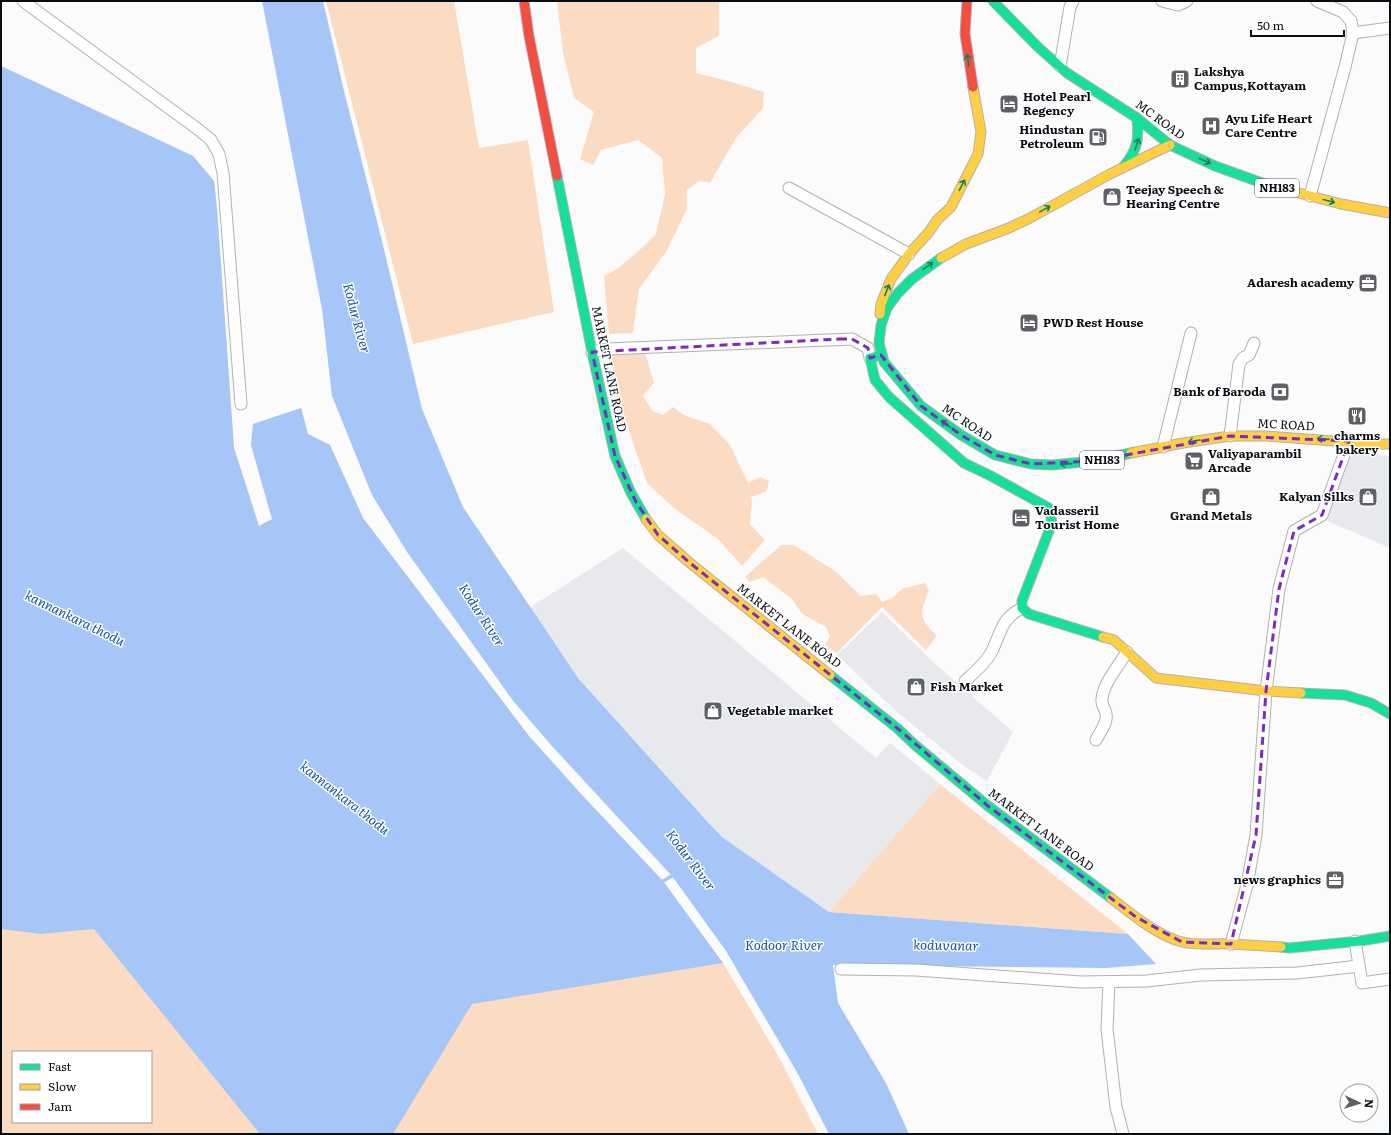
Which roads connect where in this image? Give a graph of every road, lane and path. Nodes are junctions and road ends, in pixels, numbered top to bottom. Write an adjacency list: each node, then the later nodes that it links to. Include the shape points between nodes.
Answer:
1 (23, 1): 24 (street, via 199,130 211,140 219,154 225,192)
2 (524, 1): 22 (main road, MARKET LANE ROAD)
3 (967, 1): 18 (main road, one-way to 3, via 951,207 978,154 979,119 966,42)
4 (993, 1): 11 (main road, MC ROAD / NH183)
5 (1073, 1): 11 (street)
6 (1162, 1): 7 (street, via 1178,5)
7 (1187, 1)
8 (1317, 1): 10 (street, via 1343,12 1350,20)
9 (1390, 28): 10 (street)
10 (1353, 33): 16 (street)
11 (1060, 66): 12 (main road, MC ROAD / NH183)
12 (1138, 118): 13 (main road, MC ROAD / NH183); 14 (main road, NH183, one-way to 12, via 1134,154 1140,136)
13 (1170, 145): 14 (main road, MC ROAD); 16 (main road, MC ROAD / NH183, one-way to 16, via 1254,181)
14 (1124, 166): 19 (main road, MC ROAD / NH183, one-way to 14, via 886,310 899,291 927,266 960,247 1016,225)
15 (789, 188): 18 (street)
16 (1310, 196): 17 (main road, MC ROAD / NH183, one-way to 17)
17 (1390, 213)
18 (909, 254): 19 (main road, one-way to 18, via 881,304 891,279)
19 (879, 328): 23 (main road, MC ROAD / NH183)
20 (1191, 333): 28 (street)
21 (1254, 343): 25 (street, via 1249,355 1239,364)
22 (592, 352): 23 (street, via 607,349 852,339 868,348); 37 (main road, MARKET LANE ROAD, via 615,456 636,502 664,540 695,568 897,728 988,806 1136,917 1182,942)
23 (876, 357): 28 (main road, MC ROAD / NH183, one-way to 23, via 1111,458 1052,465 1031,464 995,455 961,435 921,406 884,362); 29 (main road, via 875,380 889,397 964,463 1049,508 1052,523 1022,601)
24 (241, 404)
25 (1230, 436): 26 (main road, MC ROAD / NH183, one-way to 25); 28 (main road, MC ROAD / NH183, one-way to 28)
26 (1349, 441): 27 (main road, MC ROAD / NH183); 32 (street, via 1322,515 1294,531 1278,589)
27 (1390, 444)
28 (1163, 447)
29 (1022, 608): 30 (main road, via 1029,614 1114,640); 31 (street, via 1003,623 990,654)
30 (1127, 652): 32 (main road, via 1156,678); 34 (street, via 1106,683 1102,698 1106,719)
31 (965, 681)
32 (1266, 691): 33 (main road, via 1345,694); 37 (street, via 1256,835 1247,885)
33 (1390, 714)
34 (1096, 740)
35 (1390, 936): 36 (main road, MARKET LANE ROAD)
36 (1354, 941): 37 (main road, MARKET LANE ROAD, via 1289,948); 38 (street)
37 (1231, 944)
38 (1359, 966): 40 (street, via 1362,983); 41 (street, via 1297,973 1201,975)
39 (841, 969): 41 (street, via 916,970)
40 (1390, 979)
41 (1108, 982): 42 (street, via 1107,1029 1116,1107)
42 (1123, 1134)

